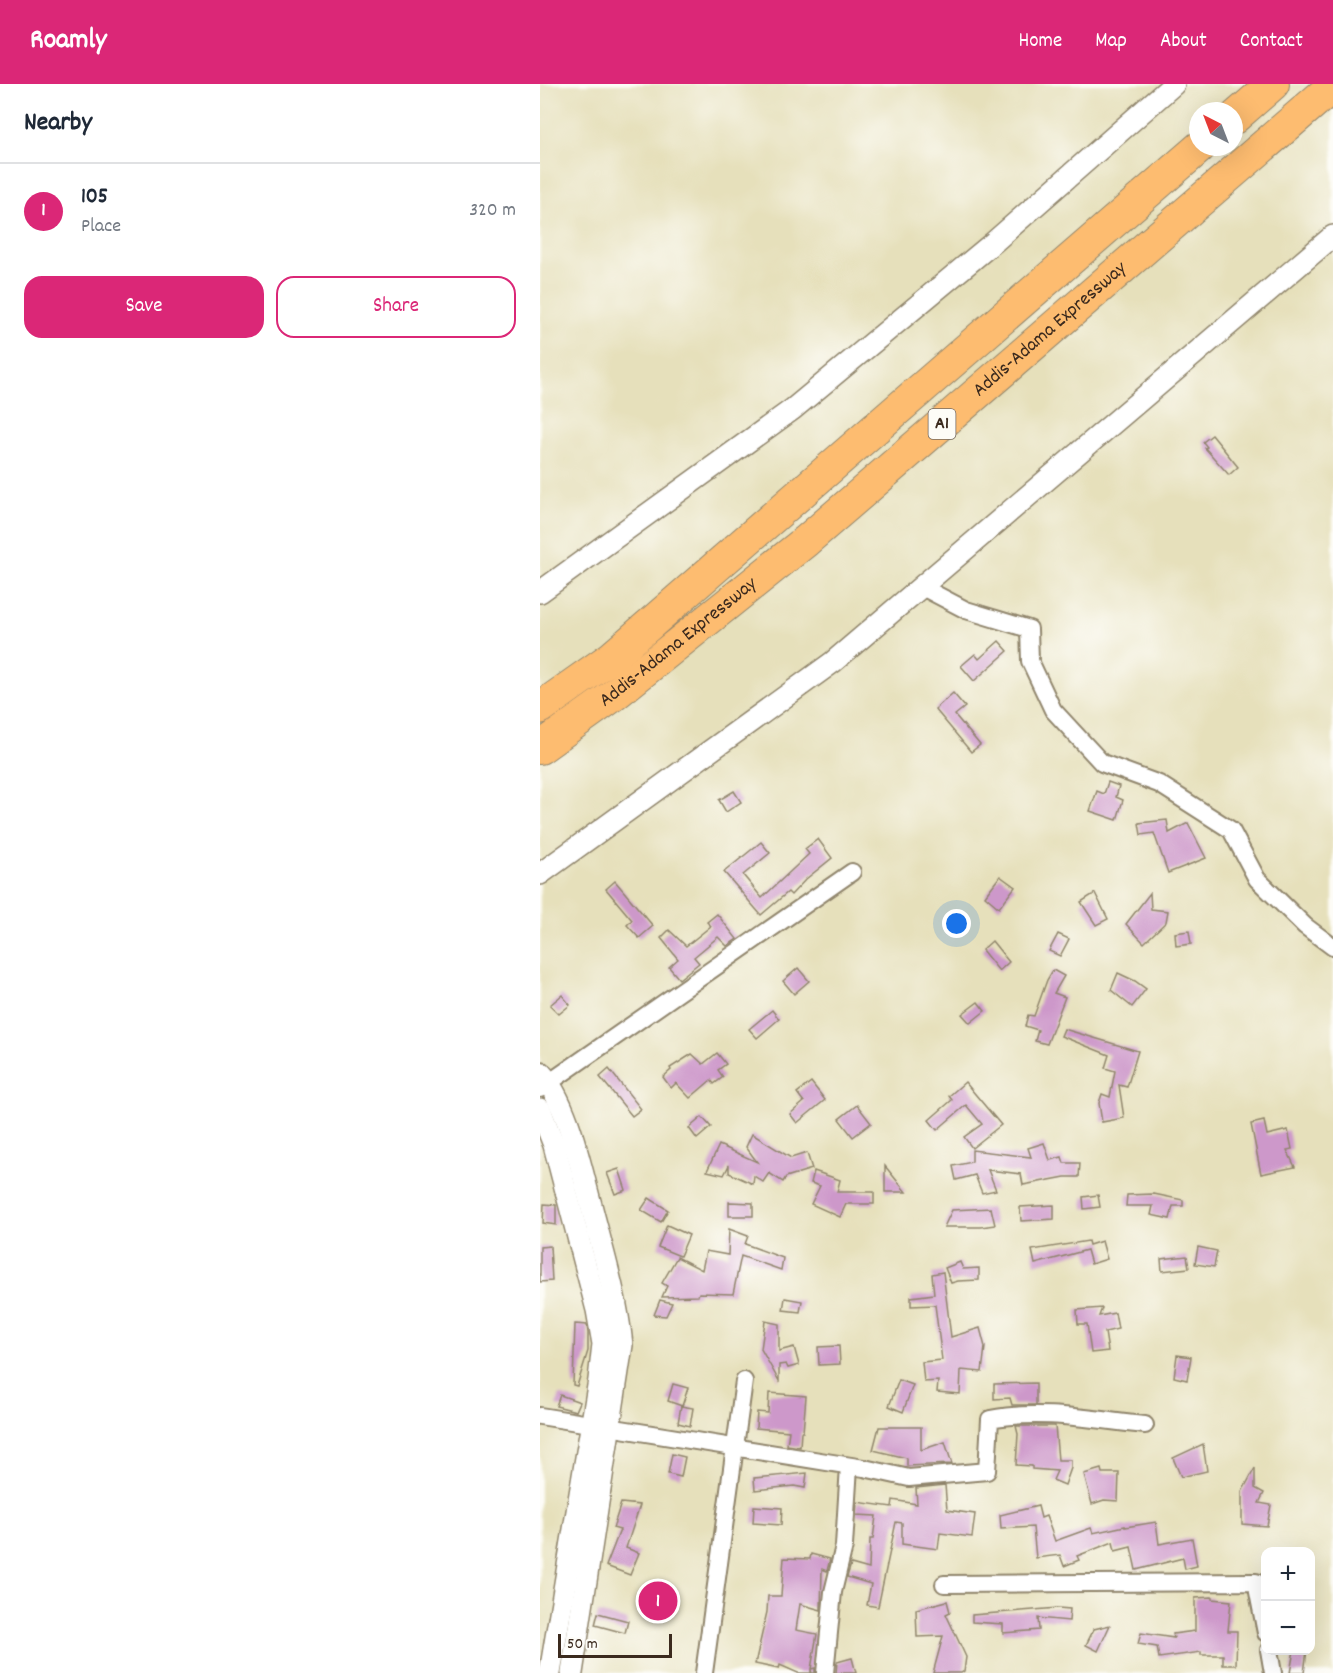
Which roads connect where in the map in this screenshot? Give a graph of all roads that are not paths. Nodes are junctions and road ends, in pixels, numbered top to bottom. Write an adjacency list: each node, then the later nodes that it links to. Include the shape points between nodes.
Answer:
1 (1174, 84): 8 (street, via 994,242 793,409)
2 (1273, 84): 4 (highway)
3 (1333, 86): 10 (highway, Addis-Adama Expressway / A1, via 806,541 614,695)
4 (1243, 110)
5 (1190, 156): 9 (highway, Addis-Adama Expressway / A1, via 612,657)
6 (1333, 236): 7 (street)
7 (922, 587): 12 (street, via 833,662); 13 (street, via 966,610 1029,629 1030,661 1053,710 1102,763 1159,784 1231,830 1257,879 1305,926)
8 (540, 592)
9 (540, 708)
10 (540, 748)
11 (852, 872): 14 (street)
12 (540, 874)
13 (1333, 947)
14 (543, 1081): 19 (street, via 573,1139 618,1307 622,1345)
15 (540, 1109): 19 (street, via 554,1145 597,1310 603,1344)
16 (744, 1381): 20 (street)
17 (540, 1416): 19 (street)
18 (1145, 1425): 21 (street, via 1006,1416 990,1419 987,1471 909,1478)
19 (601, 1426): 20 (street); 25 (street); 26 (street)
20 (735, 1447): 21 (street); 27 (street)
21 (849, 1466): 28 (street, via 844,1546 833,1592)
22 (944, 1584): 23 (street, via 1256,1581)
23 (1261, 1607)
24 (1270, 1655): 29 (street)
25 (550, 1673)
26 (572, 1673)
27 (704, 1673)
28 (825, 1673)
29 (1273, 1673)

